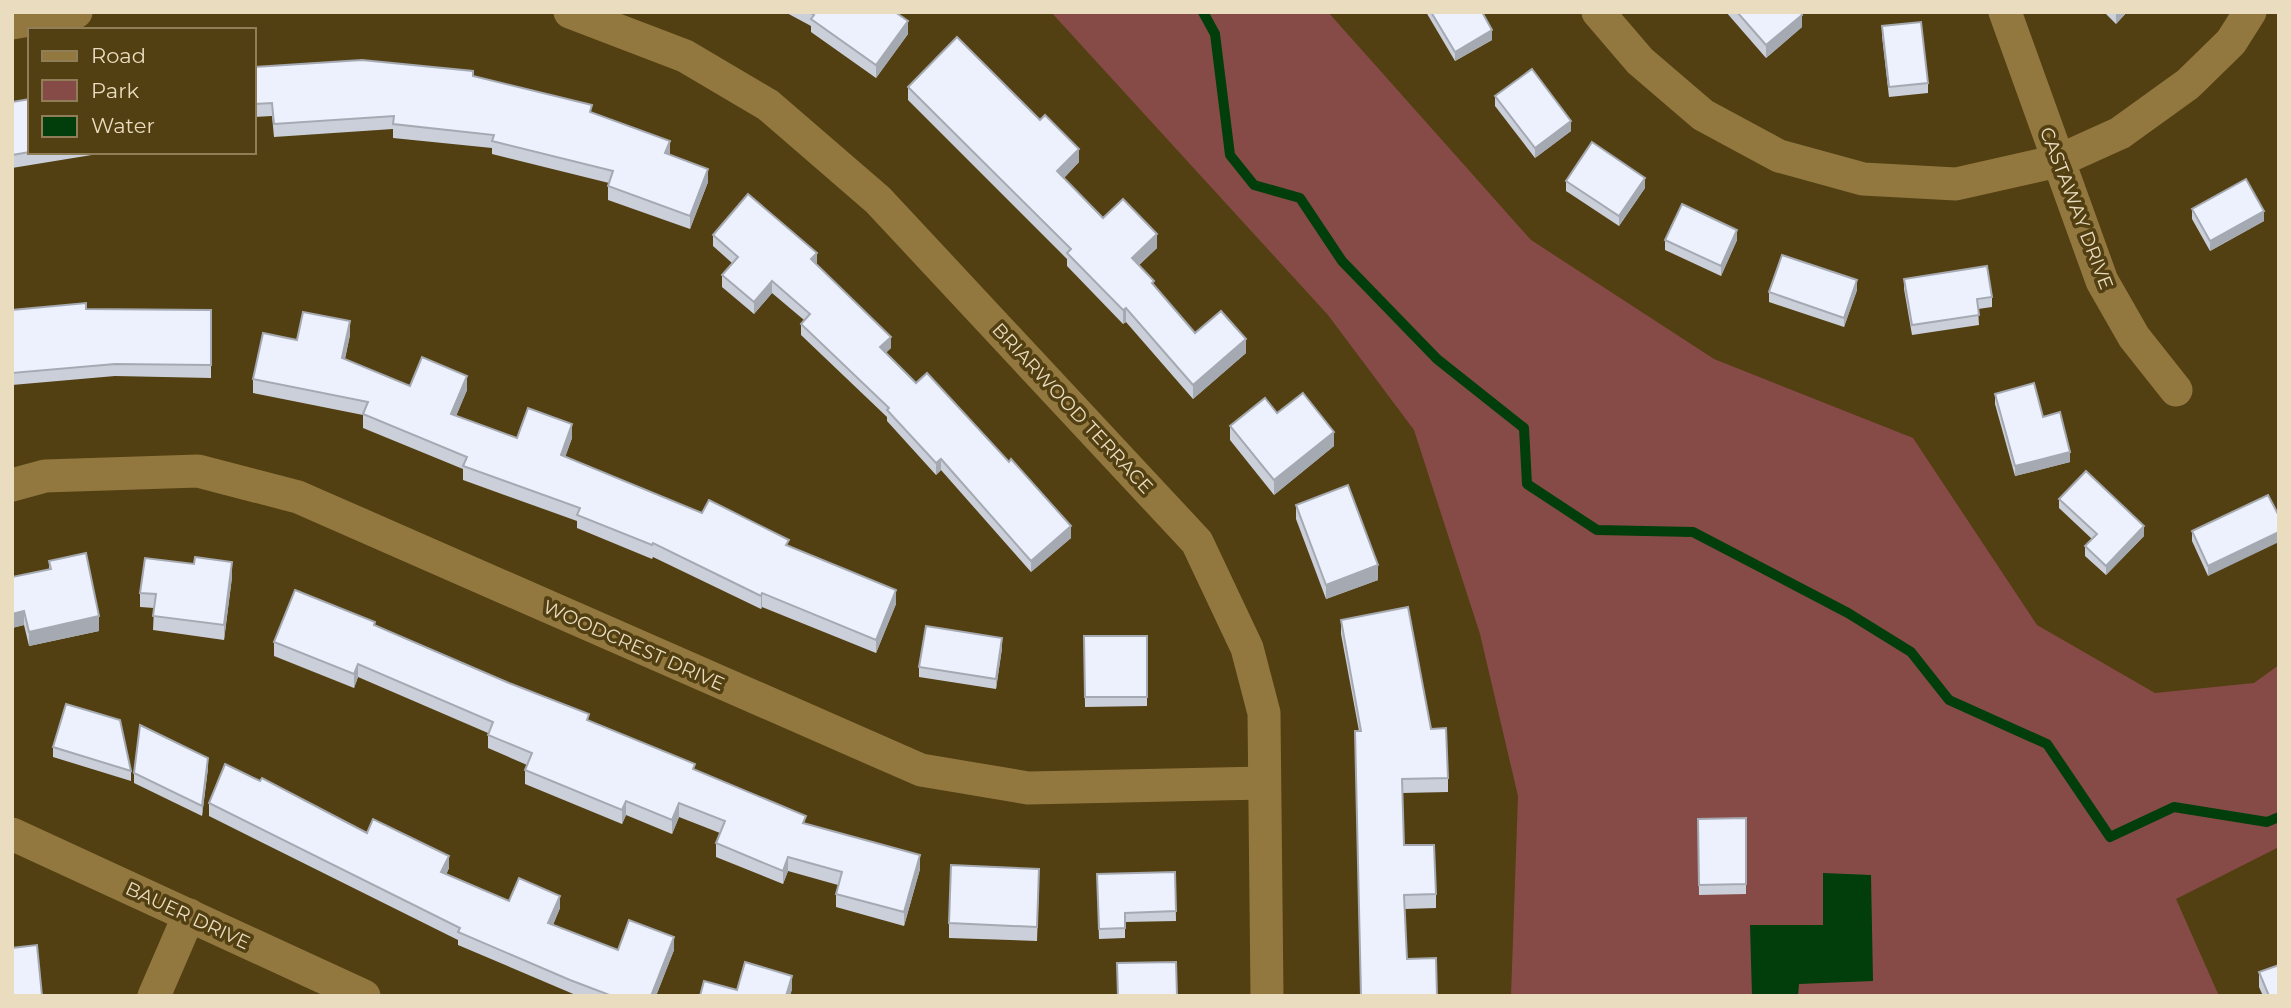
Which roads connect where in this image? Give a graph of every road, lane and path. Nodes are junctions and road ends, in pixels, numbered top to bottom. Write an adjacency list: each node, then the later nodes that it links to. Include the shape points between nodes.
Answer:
1 (76, 12): 6 (street)
2 (570, 12): 10 (street, BRIARWOOD TERRACE, via 685,56 768,105 878,200 1197,542 1247,648 1264,713)
3 (1598, 12): 7 (street, via 1640,61 1703,115 1779,156 1863,179 1956,184)
4 (2005, 12): 7 (street, CASTAWAY DRIVE)
5 (2250, 12): 7 (street, via 2231,42 2188,84 2120,133)
6 (12, 23)
7 (2058, 161): 8 (street, CASTAWAY DRIVE, via 2102,281 2134,337)
8 (2176, 390)
9 (12, 485): 10 (street, WOODCREST DRIVE, via 45,476 198,471 298,497 921,771 1028,788)
10 (1264, 783): 15 (street, BRIARWOOD TERRACE)
11 (12, 834): 12 (street, BAUER DRIVE)
12 (189, 915): 13 (street); 14 (street, BAUER DRIVE)
13 (154, 996)
14 (364, 996)
15 (1267, 996)

